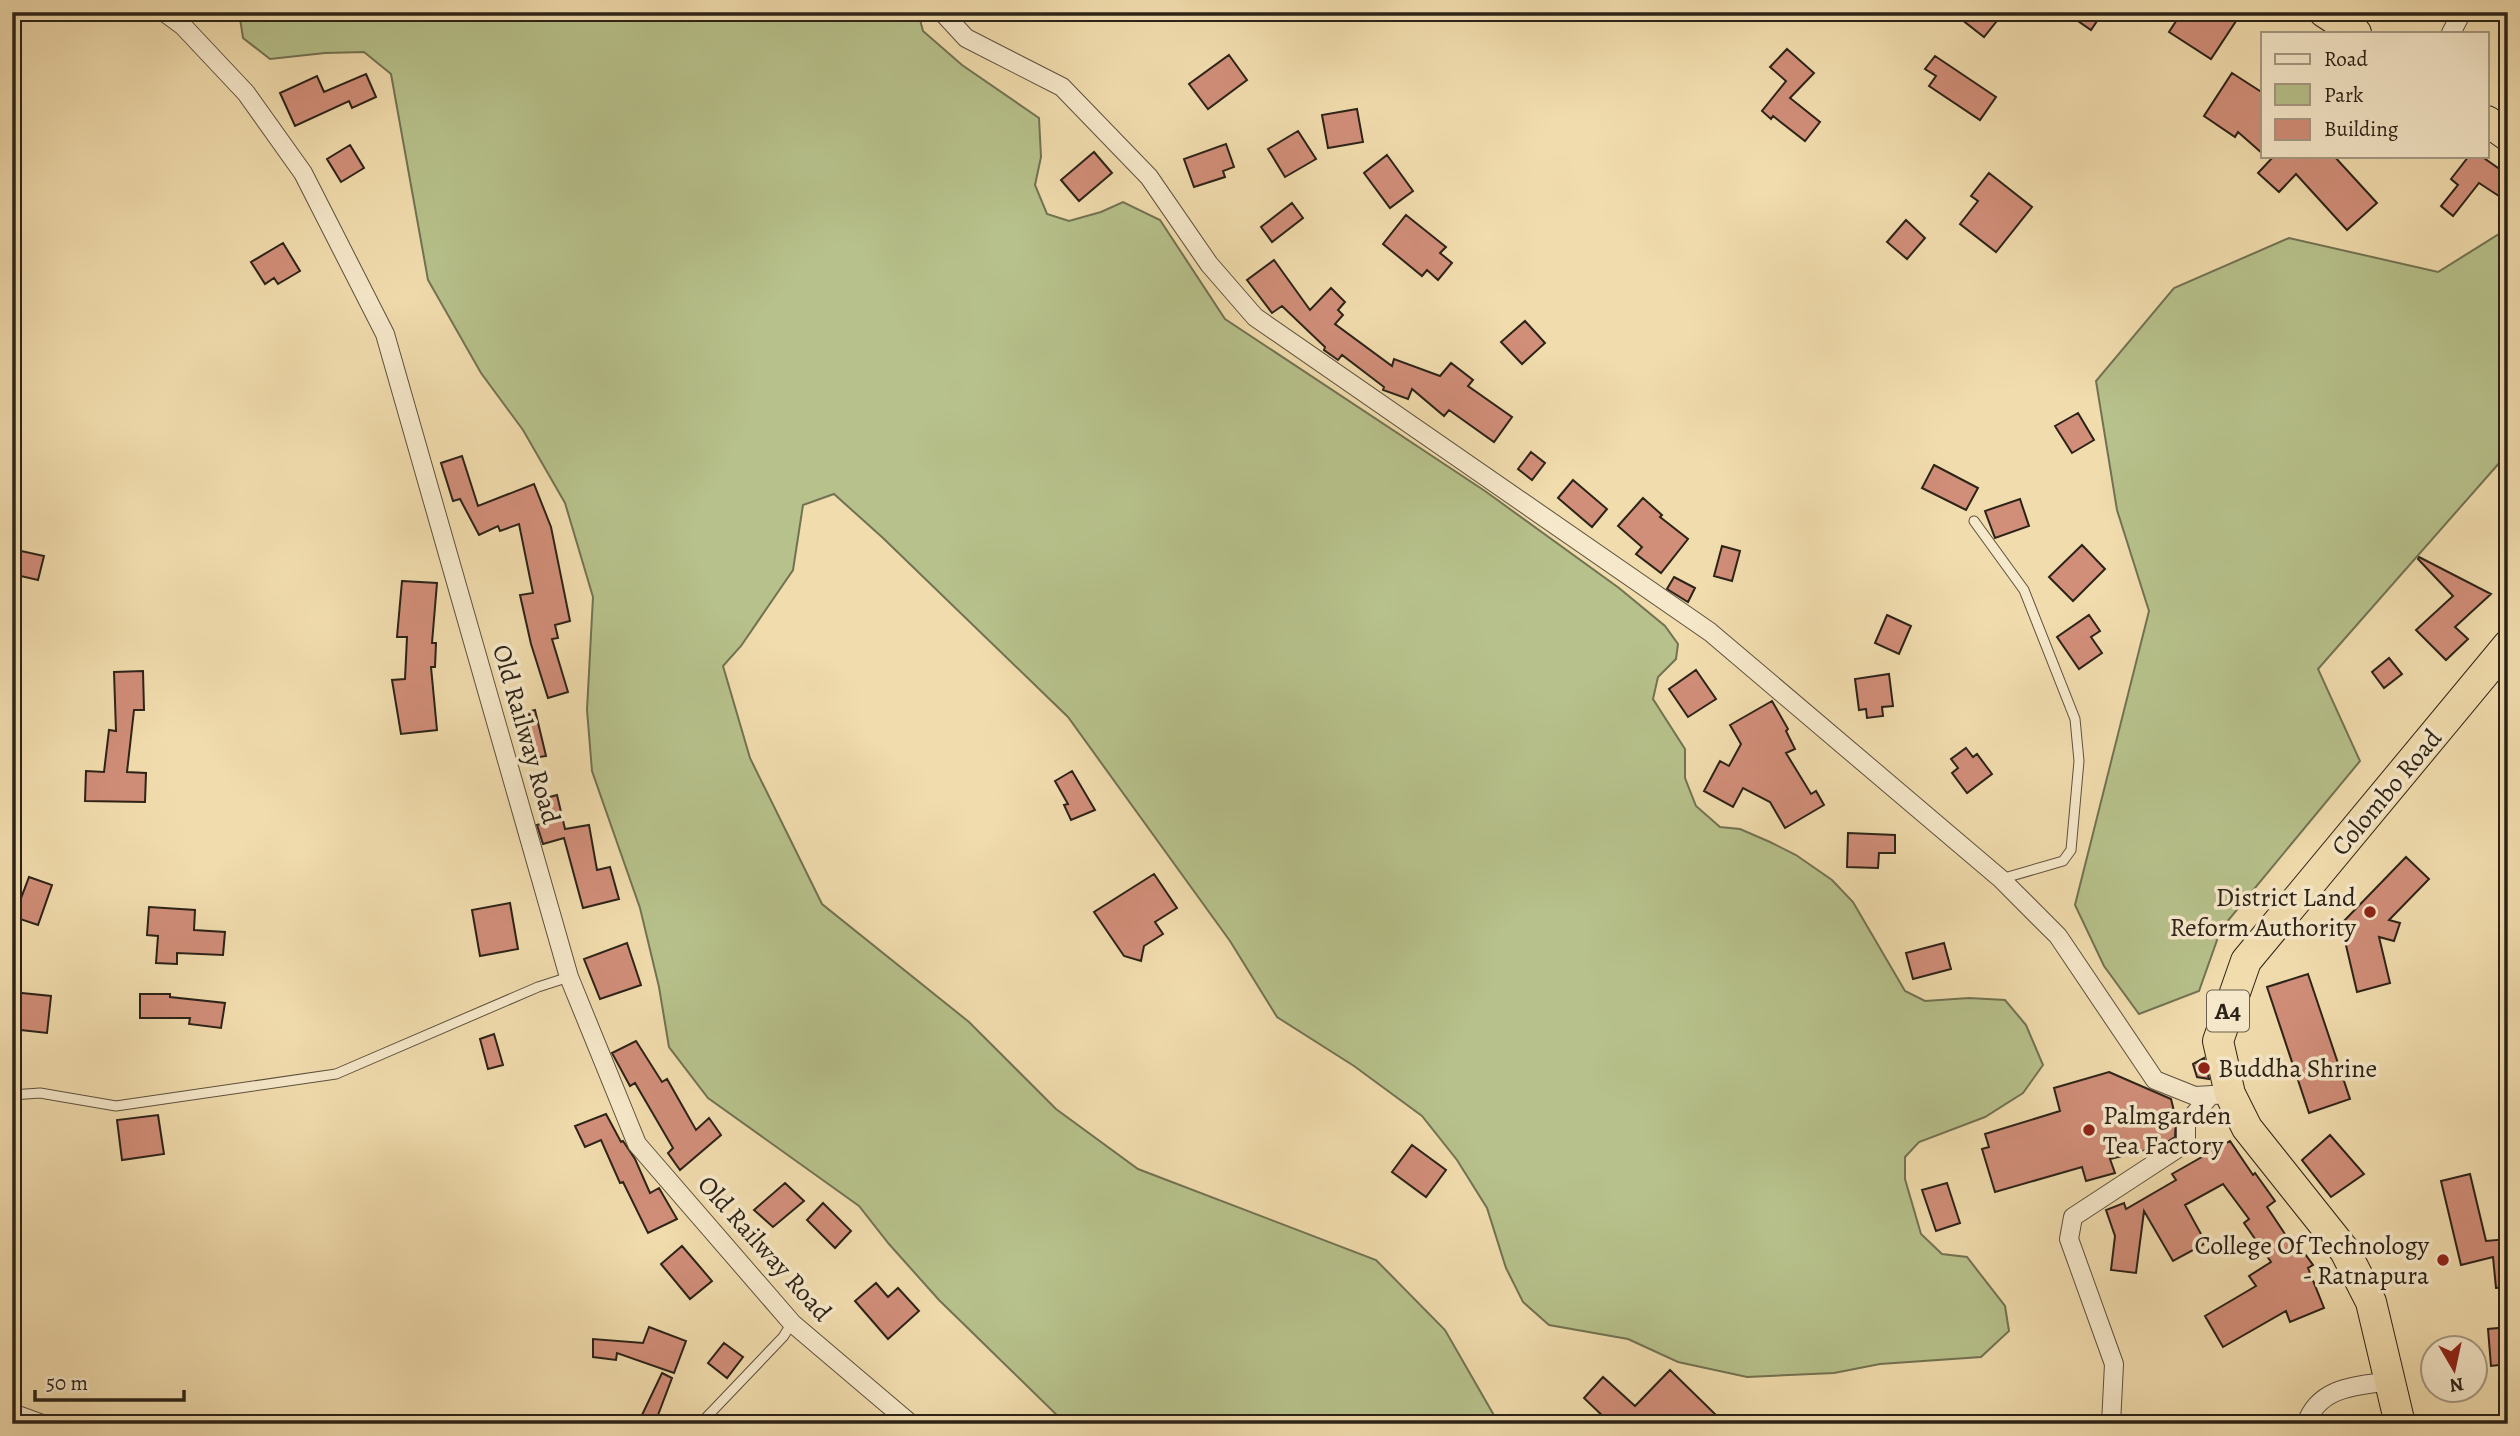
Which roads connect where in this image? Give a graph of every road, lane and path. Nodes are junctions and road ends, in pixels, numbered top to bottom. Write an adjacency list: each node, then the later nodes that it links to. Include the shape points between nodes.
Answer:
1 (164, 12): 12 (street, Old Railway Road, via 246,93 303,173 385,334)
2 (942, 12): 11 (street, via 966,38 1062,87 1149,177 1209,264 1255,317 1710,632)
3 (2324, 12): 5 (highway)
4 (2462, 12): 6 (street)
5 (2354, 32)
6 (2452, 32)
7 (2488, 122): 8 (highway)
8 (2508, 136)
9 (1974, 522): 11 (lane, via 2024,590 2075,719 2079,761 2071,850 2063,861)
10 (2508, 645): 14 (highway, Colombo Road / A4, via 2246,961 2218,1041)
11 (2001, 879): 14 (street, via 2058,936 2155,1080 2195,1096)
12 (569, 977): 13 (lane, via 336,1074 116,1106 40,1093); 15 (street, Old Railway Road, via 637,1144)
13 (12, 1095)
14 (2220, 1095): 16 (highway, Colombo Road / A4, via 2346,1251 2371,1301); 21 (street, via 2186,1124 2186,1143 2073,1217 2069,1239 2115,1364)
15 (792, 1323): 19 (lane); 20 (street, Old Railway Road)
16 (2391, 1381): 22 (street, via 2339,1389 2314,1407); 23 (highway, Colombo Road / A4)
17 (12, 1413): 18 (street)
18 (42, 1424)
19 (700, 1424)
20 (911, 1424)
21 (2111, 1424)
22 (2306, 1424)
23 (2400, 1424)

